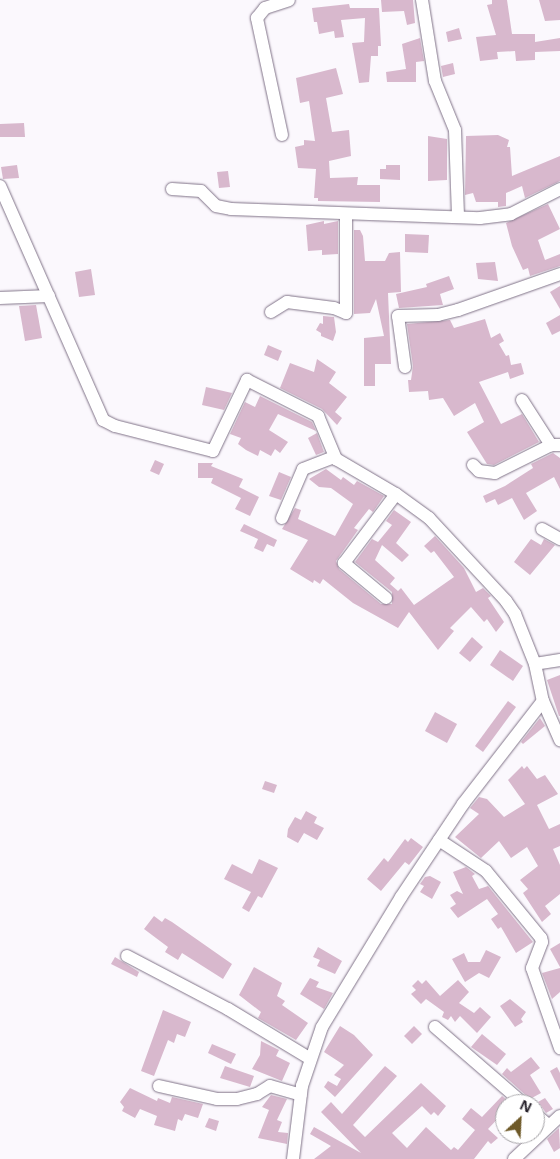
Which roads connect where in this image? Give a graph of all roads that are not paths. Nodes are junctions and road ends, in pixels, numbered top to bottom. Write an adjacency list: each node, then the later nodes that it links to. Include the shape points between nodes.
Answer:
1 (288, 0): 3 (street, via 266,8 257,18)
2 (422, 0): 8 (street, via 435,81 455,130)
3 (282, 136)
4 (0, 186): 10 (street)
5 (172, 189): 7 (street, via 201,191 216,206 231,209)
6 (560, 189): 8 (street, via 511,214)
7 (346, 214): 8 (street); 12 (street, via 346,313 334,308 287,302)
8 (458, 217)
9 (560, 274): 13 (street, via 451,312 398,316)
10 (49, 296): 11 (street); 16 (street, via 108,423 212,452 244,382 251,380 318,416)
11 (0, 298)
12 (271, 312)
13 (405, 367)
14 (522, 400): 15 (street)
15 (556, 445): 17 (street, via 495,473 479,471)
16 (334, 457): 18 (street); 19 (street, via 303,468)
17 (473, 465)
18 (396, 494): 22 (street, via 344,563); 24 (street, via 429,518 506,600)
19 (282, 518)
20 (542, 529): 21 (street)
21 (560, 539)
22 (386, 598)
23 (560, 660): 24 (street)
24 (535, 664): 25 (street)
25 (543, 701): 26 (street); 27 (street)
26 (560, 740)
27 (439, 840): 30 (street, via 486,872 541,938 532,968); 31 (street, via 322,1027)
28 (127, 956): 31 (street, via 228,1009)
29 (435, 1027): 33 (street)
30 (560, 1048)
31 (309, 1058): 34 (street)
32 (159, 1086): 34 (street, via 217,1099 237,1100 270,1086)
33 (512, 1094)
34 (301, 1095): 38 (street)
35 (560, 1116): 37 (street)
36 (545, 1122): 37 (street)
37 (548, 1125): 39 (street)
38 (293, 1159)
39 (514, 1159)

